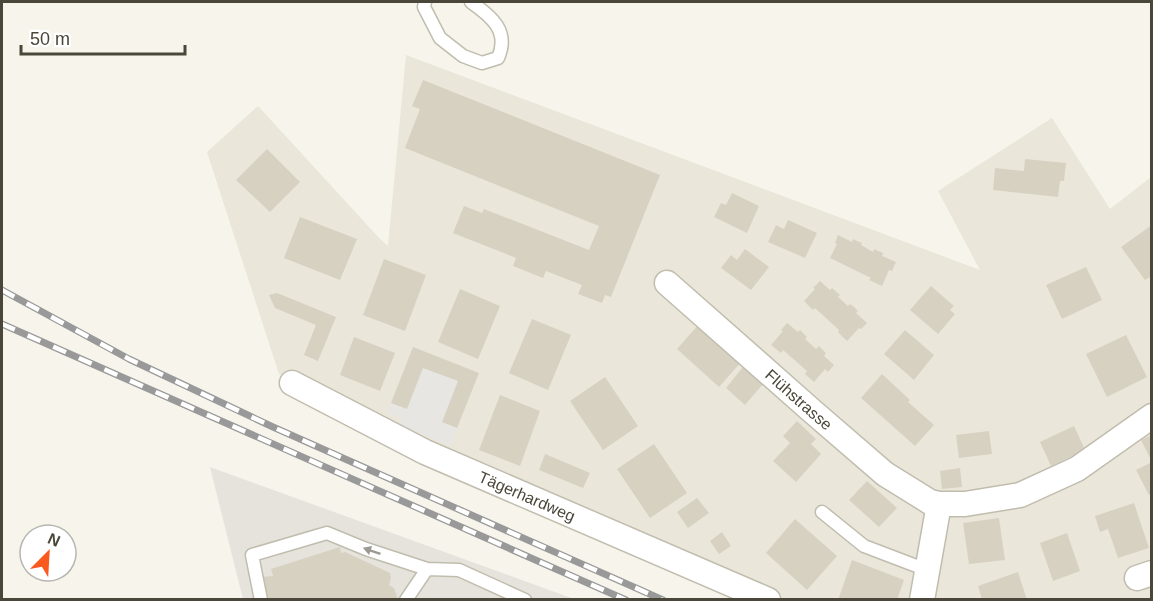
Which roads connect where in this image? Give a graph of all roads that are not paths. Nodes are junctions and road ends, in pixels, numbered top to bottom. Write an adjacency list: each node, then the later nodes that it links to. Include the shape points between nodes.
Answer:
1 (425, 2): 2 (lane, via 440,38 463,56 482,63 498,58 502,50 499,29 490,16)
2 (471, 2)
3 (667, 282): 6 (street, Flühstrasse, via 885,474)
4 (292, 383): 13 (street, Tägerhardweg, via 425,452)
5 (1152, 416): 6 (street, Flühstrasse, via 1077,469 1020,495)
6 (939, 504): 9 (street)
7 (822, 512): 9 (lane, via 864,546)
8 (428, 569): 10 (lane, one-way to 10, via 327,533 252,555); 11 (lane); 12 (lane, via 459,570)
9 (927, 570): 14 (street)
10 (261, 600)
11 (406, 600)
12 (525, 600)
13 (768, 600)
14 (922, 600)

